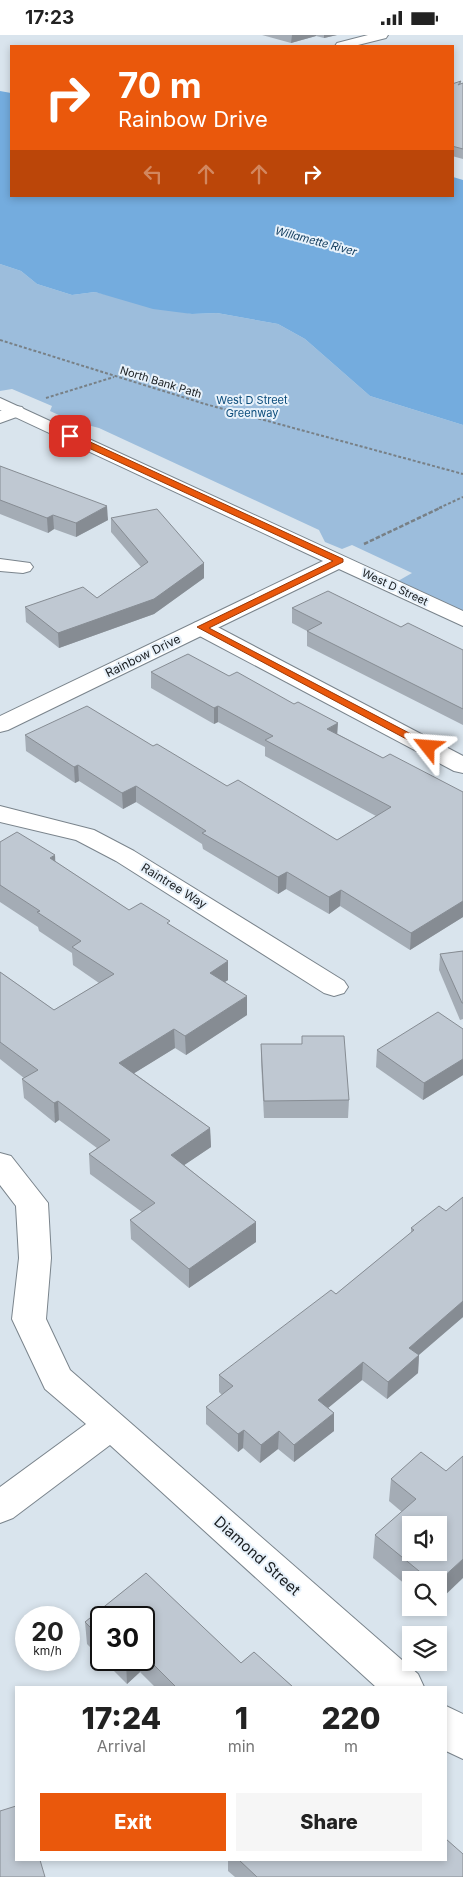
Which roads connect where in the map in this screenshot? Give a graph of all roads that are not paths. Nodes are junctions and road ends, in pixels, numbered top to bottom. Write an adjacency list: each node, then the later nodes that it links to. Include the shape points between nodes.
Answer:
1 (382, 35): 2 (street)
2 (346, 45)
3 (6, 410): 4 (street, West D Street)
4 (348, 554): 7 (street, West D Street); 8 (street, Rainbow Drive)
5 (0, 565): 6 (street)
6 (23, 567)
7 (463, 619)
8 (202, 627): 9 (street, Rainbow Drive); 10 (street)
9 (0, 725)
10 (463, 766)
11 (0, 814): 12 (street, Raintree Way, via 93,839)
12 (334, 987)
13 (0, 1164): 14 (street, Diamond Street, via 32,1203 35,1259 29,1319 56,1379)
14 (110, 1425): 15 (street); 16 (street, Diamond Street)
15 (0, 1507)
16 (403, 1686)
17 (447, 1726): 18 (street)
18 (463, 1740)

